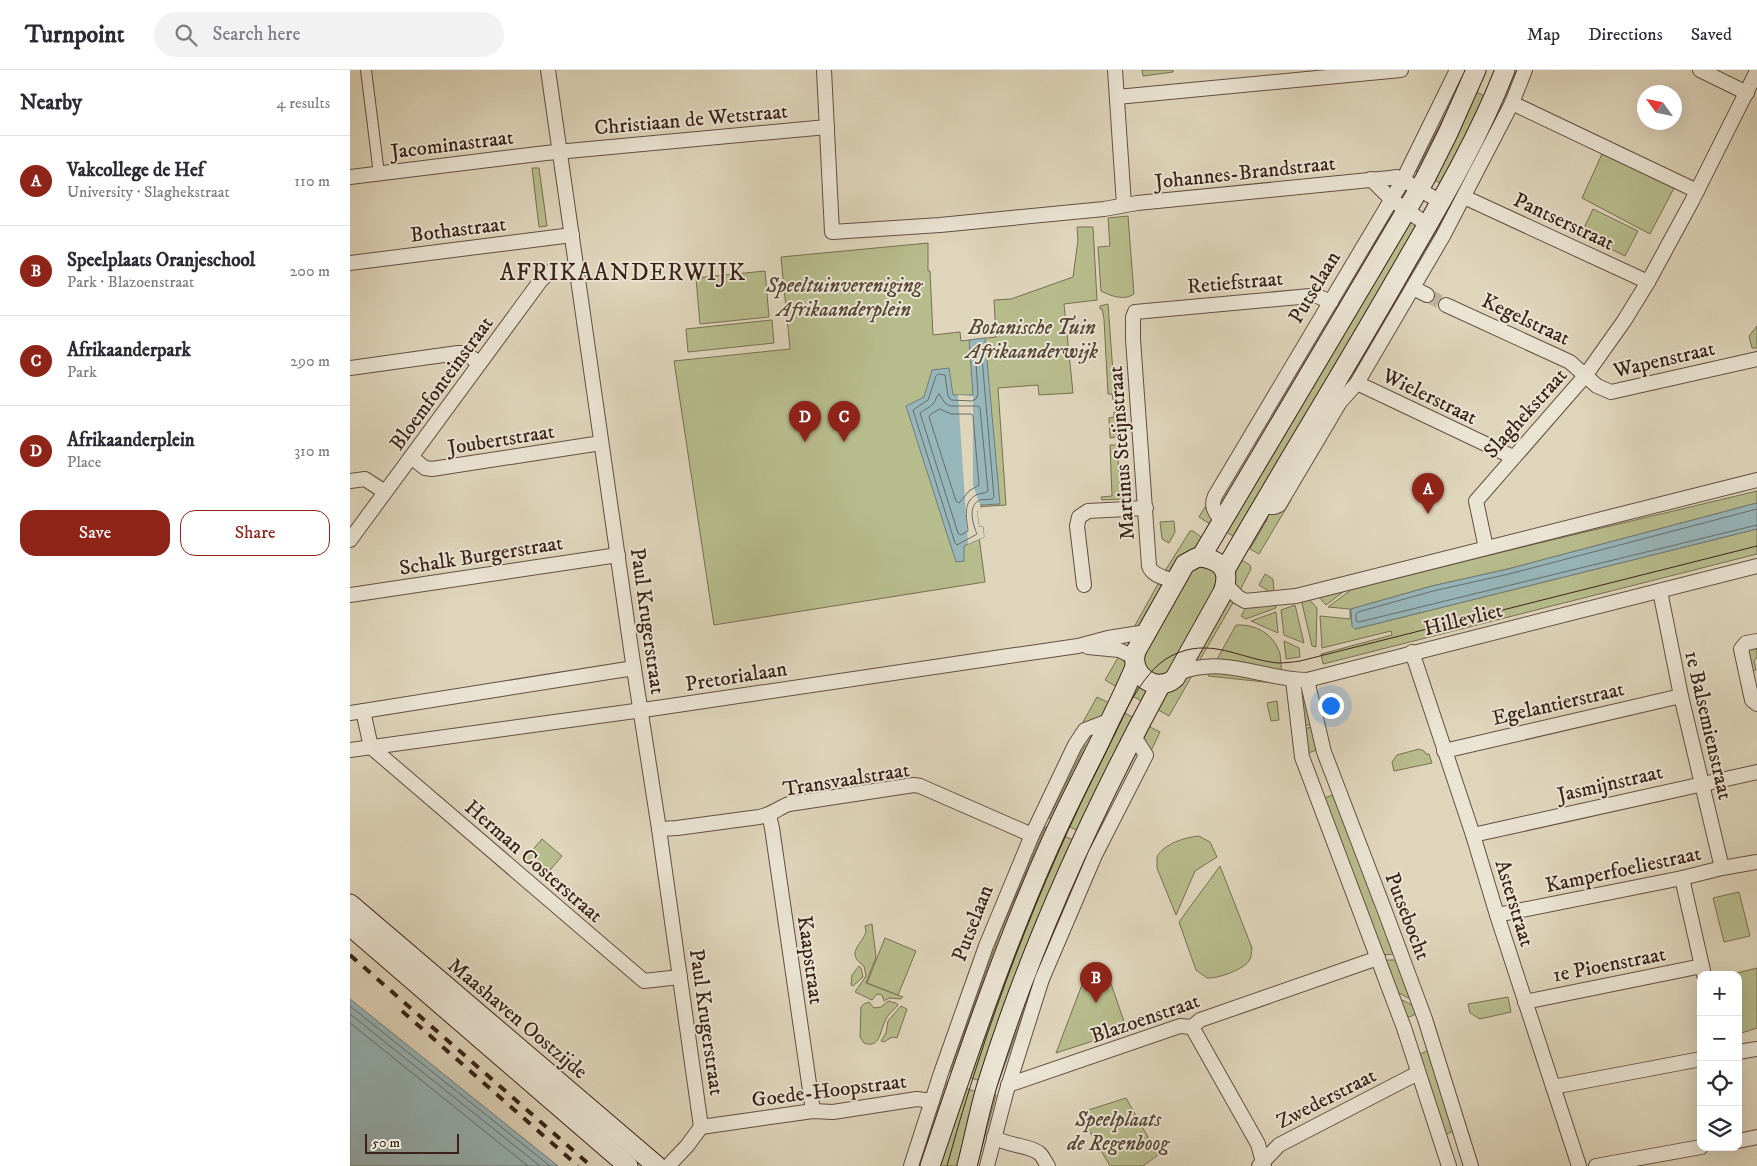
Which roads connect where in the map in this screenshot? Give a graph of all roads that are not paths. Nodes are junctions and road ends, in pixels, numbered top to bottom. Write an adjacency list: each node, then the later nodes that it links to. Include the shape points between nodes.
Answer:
1 (366, 70): 17 (street)
2 (548, 70): 16 (street, Paul Krugerstraat)
3 (824, 70): 15 (street)
4 (1115, 70): 13 (street)
5 (1401, 70): 13 (street)
6 (1457, 70): 20 (street, Putselaan)
7 (1476, 70): 20 (main road, Putselaan, via 1448,133)
8 (1505, 70): 23 (main road)
9 (1525, 70): 14 (street)
10 (1700, 70): 12 (street)
11 (1757, 71): 12 (street, Slaghekstraat)
12 (1747, 93): 21 (street, Slaghekstraat)
13 (1117, 97): 24 (street)
14 (1515, 104): 21 (street); 22 (street)
15 (827, 127): 16 (street, Christiaan de Wetstraat); 24 (street, Johannes-Brandstraat, via 832,232 940,225 1104,209)
16 (560, 152): 17 (street, Jacominastraat); 27 (street, Paul Krugerstraat)
17 (379, 174): 18 (street, Jacominastraat)
18 (350, 177)
19 (1371, 179): 20 (street, Johannes-Brandstraat, via 1397,177); 24 (street, Johannes-Brandstraat); 25 (street)
20 (1411, 184): 23 (street, Johannes-Brandstraat); 25 (main road, Putselaan)
21 (1697, 191): 30 (street, Slaghekstraat)
22 (1464, 197): 30 (street, Pantserstraat); 31 (street)
23 (1441, 202): 26 (main road)
24 (1124, 204)
25 (1399, 205): 26 (street); 33 (street, Putselaan); 49 (main road, Putselaan)
26 (1428, 225): 47 (main road)
27 (572, 235): 28 (street, Bothastraat); 29 (street, Paul Krugerstraat)
28 (350, 263)
29 (576, 269): 37 (street, Bloemfonteinstraat, via 547,275); 41 (street, Paul Krugerstraat)
30 (1648, 282): 39 (street, Slaghekstraat)
31 (1413, 288): 32 (street); 40 (street)
32 (1427, 295)
33 (1331, 302): 35 (street, Retiefstraat, via 1310,296); 49 (street, Putselaan, via 1215,496 1213,507)
34 (1446, 305): 39 (street, Kegelstraat, via 1570,362)
35 (1140, 310): 48 (street, Martinus Steijnstraat, via 1133,317 1133,339)
36 (1757, 359): 39 (street, Wapenstraat, via 1613,392 1601,389)
37 (479, 363): 38 (street, via 465,353 458,353); 42 (street, Bloemfonteinstraat)
38 (350, 368)
39 (1585, 376): 43 (street, Slaghekstraat)
40 (1357, 383): 43 (street, Wielerstraat); 47 (street, via 1340,402 1279,505)
41 (601, 444): 42 (street, Joubertstraat, via 432,469); 52 (street, Paul Krugerstraat)
42 (410, 457): 46 (street, Bloemfonteinstraat)
43 (1513, 457): 51 (street, Slaghekstraat, via 1476,500)
44 (1757, 480): 51 (street)
45 (350, 481): 46 (street, via 365,479)
46 (384, 492): 50 (street, Bloemfonteinstraat)
47 (1262, 507): 55 (main road)
48 (1146, 508): 56 (street, Martinus Steijnstraat, via 1149,566 1152,572); 57 (street, via 1088,511 1078,517)
49 (1222, 522): 53 (main road, Putselaan)
50 (350, 540)
51 (1486, 548): 55 (street, via 1296,596 1245,601 1238,597)
52 (618, 555): 59 (street, Schalk Burgerstraat); 65 (street, Paul Krugerstraat)
53 (1201, 557): 55 (main road, via 1216,562); 56 (main road, Putselaan, via 1184,564)
54 (1757, 566): 58 (street, Hillevliet)
55 (1225, 577): 66 (main road)
56 (1167, 578): 60 (main road, Putselaan)
57 (1084, 585)
58 (1660, 590): 63 (street, Hillevliet); 69 (street, 1e Balsemienstraat)
59 (350, 595)
60 (1146, 632): 62 (street, Pretorialaan); 64 (main road, Putselaan)
61 (1757, 641): 70 (street, via 1746,643 1741,649 1752,700)
62 (1078, 646): 64 (street, Pretorialaan, via 1119,650); 71 (street, Pretorialaan)
63 (1412, 652): 67 (street, Hillevliet); 77 (street, Asterstraat)
64 (1134, 662): 68 (main road, via 1145,680); 73 (main road, Putselaan)
65 (634, 668): 71 (street, Paul Krugerstraat); 72 (street)
66 (1178, 674): 67 (street, Hillevliet, via 1207,666 1228,666); 68 (main road, via 1172,681)
67 (1300, 680): 78 (street, Putsebocht); 80 (street, Putsebocht, via 1302,757)
68 (1161, 684): 74 (main road)
69 (1681, 696): 77 (street, Egelantierstraat); 81 (street, 1e Balsemienstraat)
70 (1757, 704)
71 (641, 710): 75 (street, Pretorialaan); 83 (street, Paul Krugerstraat)
72 (356, 712): 75 (street)
73 (1110, 720): 85 (street, Putselaan, via 1085,730); 119 (main road, Putselaan, via 1021,913)
74 (1133, 735): 103 (street, via 1146,755 1092,862 1042,979); 120 (main road, via 1038,942 986,1088)
75 (370, 747): 76 (street, Pretorialaan); 94 (street, Herman Costerstraat, via 644,981)
76 (350, 750)
77 (1444, 751): 84 (street, Asterstraat)
78 (1332, 771): 80 (street); 96 (street, Putsebocht)
79 (1757, 772): 81 (street, Jasmijnstraat)
80 (1311, 779): 92 (street, Putsebocht)
81 (1700, 783): 84 (street, Jasmijnstraat); 87 (street, 1e Balsemienstraat)
82 (769, 815): 83 (street, Transvaalstraat); 85 (street, Transvaalstraat, via 789,804 920,786); 106 (street, Kaapstraat)
83 (658, 829): 94 (street, Paul Krugerstraat)
84 (1473, 834): 90 (street, Asterstraat)
85 (1032, 835): 105 (street, Putselaan, via 986,946)
86 (1757, 862): 87 (street, Kamperfoeliestraat)
87 (1722, 868): 88 (street, Kamperfoeliestraat)
88 (1682, 878): 90 (street, Kamperfoeliestraat); 93 (street)
89 (350, 904): 116 (main road, Maashaven Oostzijde)
90 (1497, 916): 95 (street, Asterstraat)
91 (350, 926): 115 (main road, Maashaven Oostzijde)
92 (1378, 958): 97 (street, Blazoenstraat, via 1200,1020); 98 (street, Putsebocht)
93 (1703, 970): 95 (street, 1e Pioenstraat)
94 (680, 977): 107 (street, Paul Krugerstraat)
95 (1525, 1002): 104 (street, Asterstraat)
96 (1425, 1019): 98 (street); 112 (street, Putsebocht)
97 (1192, 1027): 103 (street, Blazoenstraat, via 1180,1026); 113 (street, via 1258,1144)
98 (1404, 1028): 102 (street, Putsebocht)
99 (1757, 1049): 100 (street)
100 (1742, 1051)
101 (1697, 1060): 104 (street)
102 (1418, 1073): 113 (street, Zwederstraat, via 1279,1145); 114 (street, Putsebocht)
103 (1008, 1085): 108 (street)
104 (1553, 1087): 123 (street, Asterstraat)
105 (932, 1101): 106 (street, Goede-Hoopstraat, via 917,1099 832,1112); 118 (street, Putselaan)
106 (813, 1110): 107 (street, Goede-Hoopstraat)
107 (701, 1128): 117 (street, Paul Krugerstraat)
108 (994, 1137): 121 (street); 122 (street, via 1035,1150)
109 (1757, 1137): 110 (street)
110 (1742, 1140)
111 (1697, 1148): 124 (street)
112 (1469, 1159): 114 (street)
113 (1262, 1164)
114 (1445, 1165)
115 (628, 1166)
116 (657, 1166)
117 (668, 1166)
118 (911, 1166)
119 (930, 1166)
120 (967, 1166)
121 (987, 1166)
122 (1048, 1166)
123 (1579, 1166)
124 (1596, 1166)

